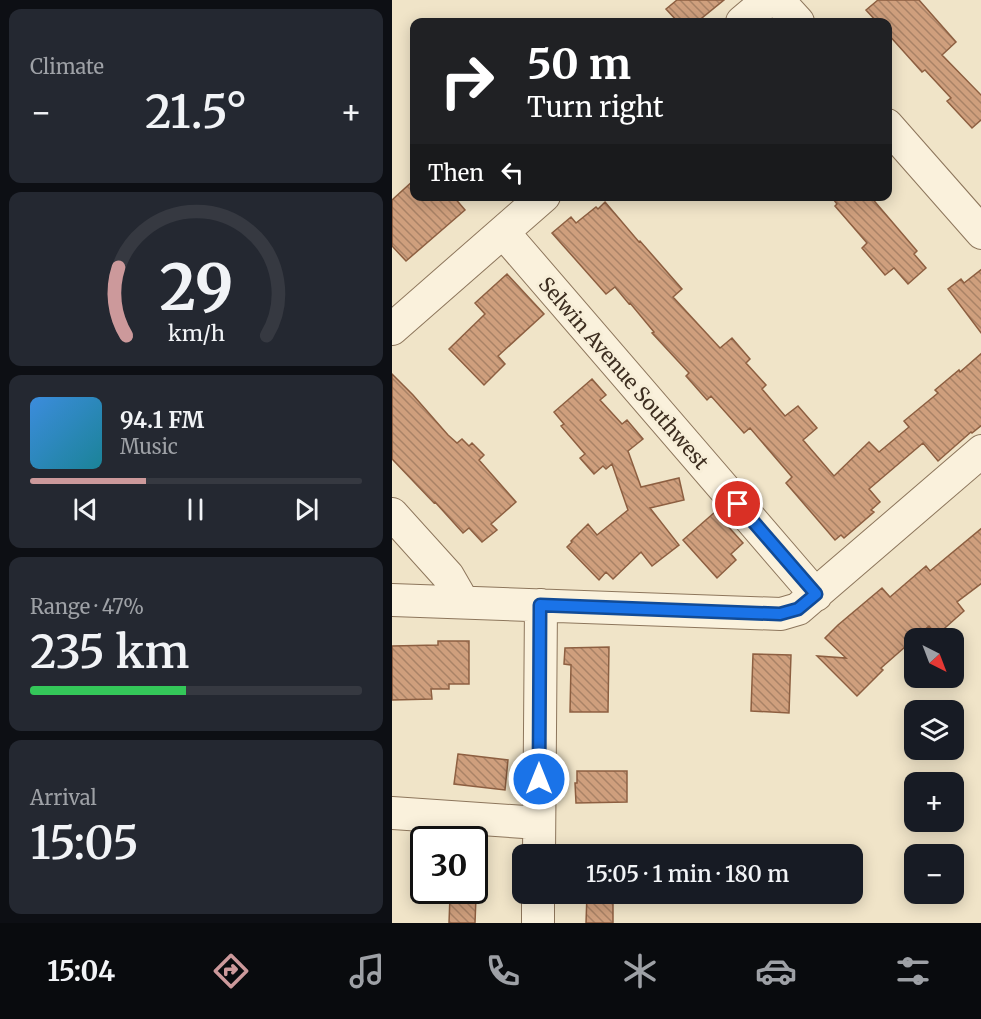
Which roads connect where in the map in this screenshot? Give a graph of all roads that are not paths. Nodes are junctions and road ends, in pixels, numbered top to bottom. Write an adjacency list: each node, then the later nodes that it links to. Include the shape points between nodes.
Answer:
1 (768, 0): 3 (street)
2 (778, 0): 4 (street)
3 (747, 18)
4 (794, 18)
5 (892, 131): 8 (street)
6 (538, 201): 7 (street)
7 (503, 232): 9 (street); 12 (street, Selwin Avenue Southwest)
8 (982, 233)
9 (392, 329)
10 (982, 451): 12 (street)
11 (392, 514): 14 (street, via 448,576)
12 (816, 594): 15 (street, via 798,609 780,614)
13 (392, 600): 14 (street)
14 (463, 602): 15 (street)
15 (540, 605): 17 (street)
16 (392, 813): 17 (street)
17 (539, 823): 18 (street)
18 (539, 844)
19 (538, 904): 20 (street)
20 (538, 923)

